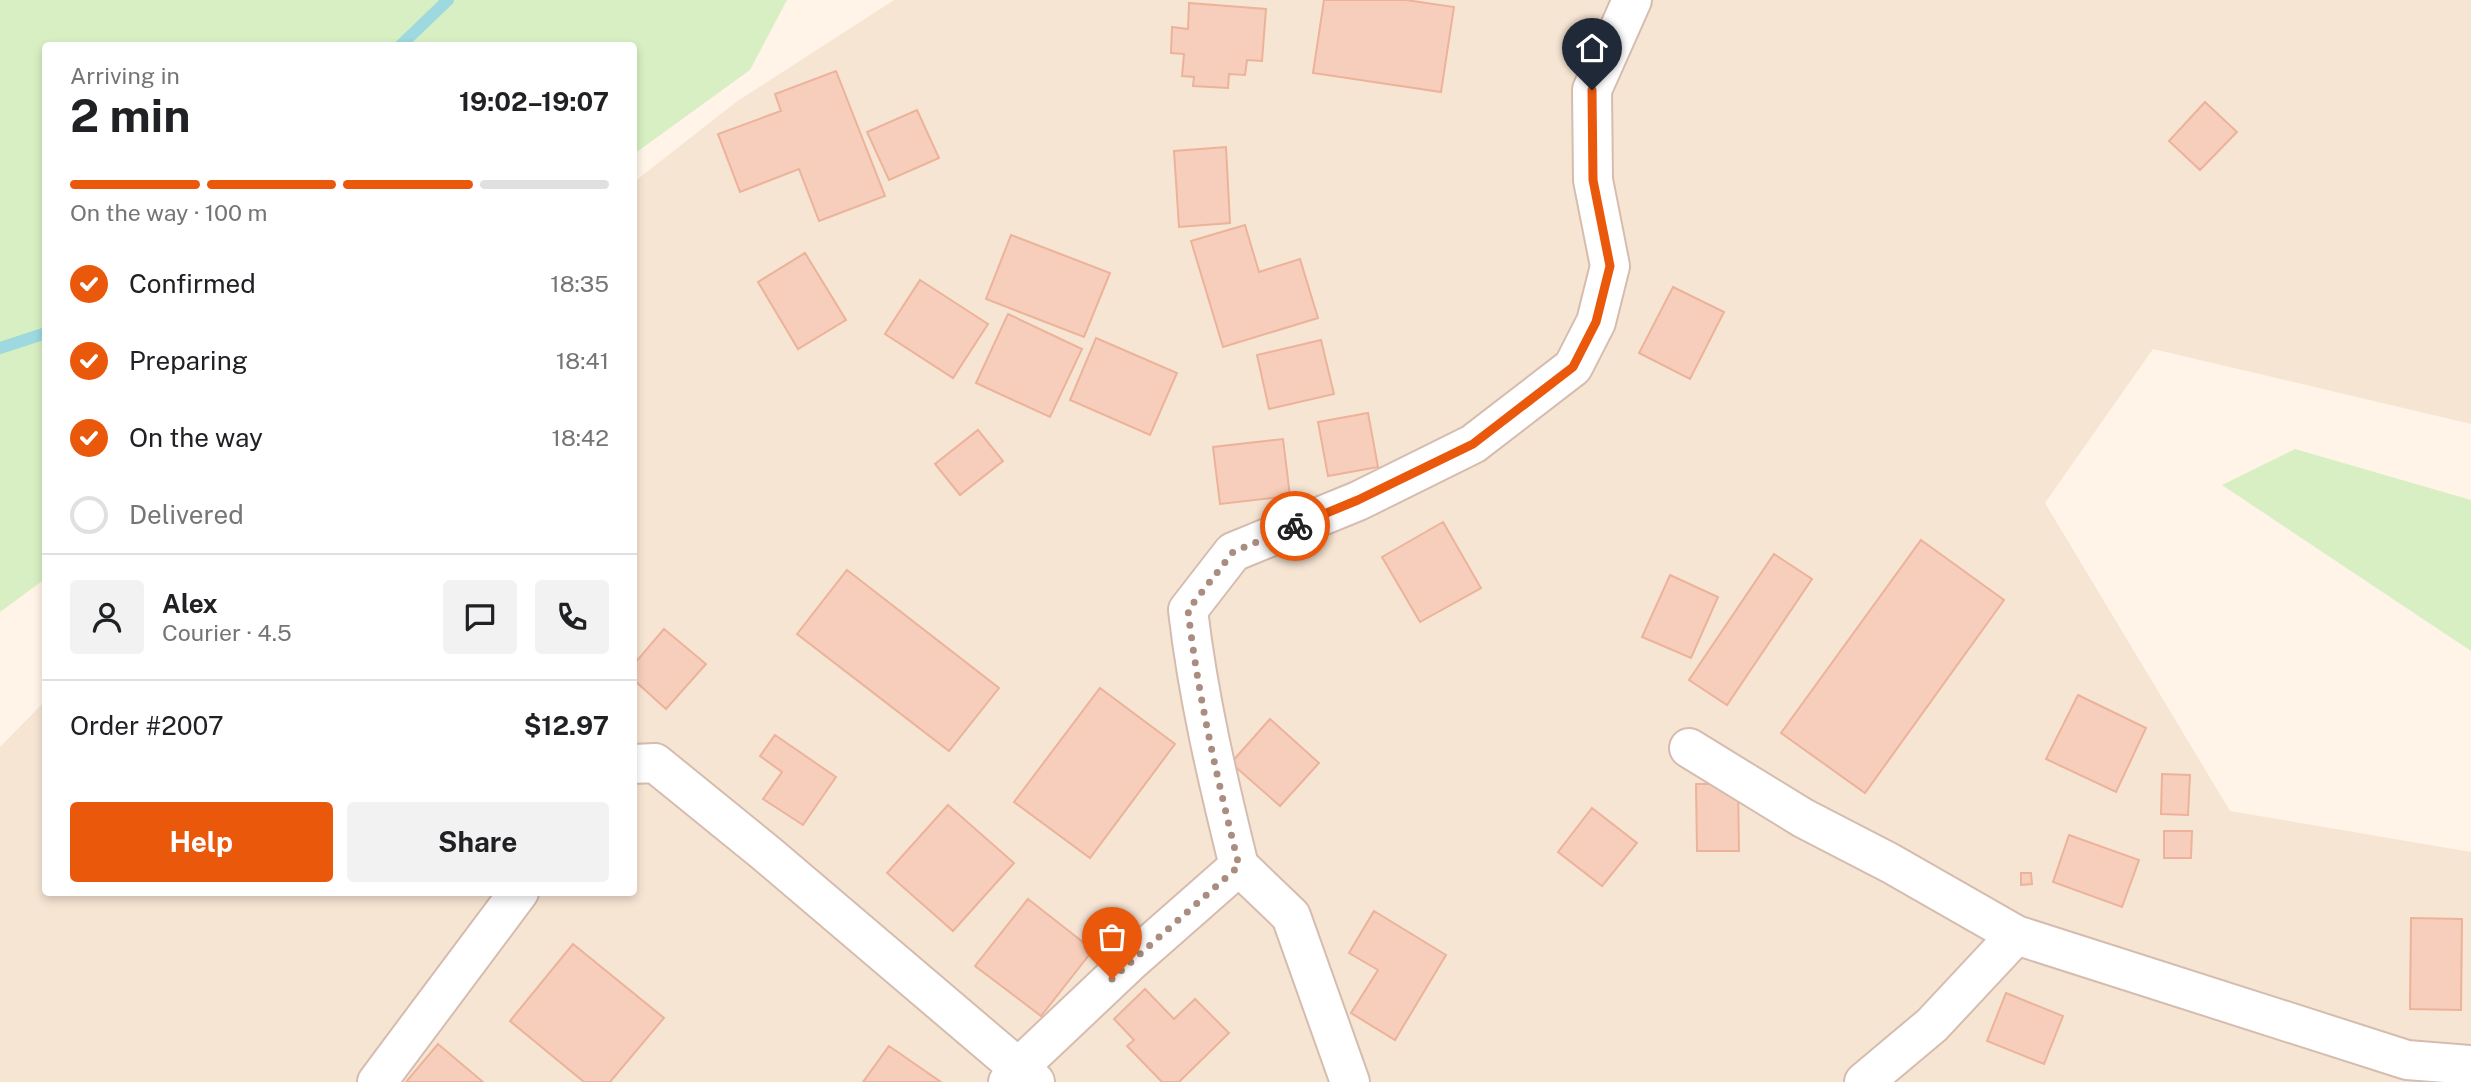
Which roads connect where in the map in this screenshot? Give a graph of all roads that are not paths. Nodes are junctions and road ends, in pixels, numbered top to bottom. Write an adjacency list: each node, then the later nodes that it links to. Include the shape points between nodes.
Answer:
1 (1633, 0): 4 (street, via 1592,90 1593,180 1610,266 1596,322 1573,367 1473,444 1358,500 1233,552 1188,610 1205,722)
2 (1689, 748): 6 (street, via 1803,818)
3 (637, 764): 9 (street, via 655,763 767,854)
4 (1239, 866): 9 (street, via 1131,961); 11 (street, via 1291,916)
5 (516, 896): 10 (street)
6 (2016, 935): 8 (street); 12 (street, via 1932,1025)
7 (2471, 1065): 8 (street)
8 (2397, 1071)
9 (1021, 1077)
10 (377, 1082)
11 (1350, 1082)
12 (1864, 1082)

